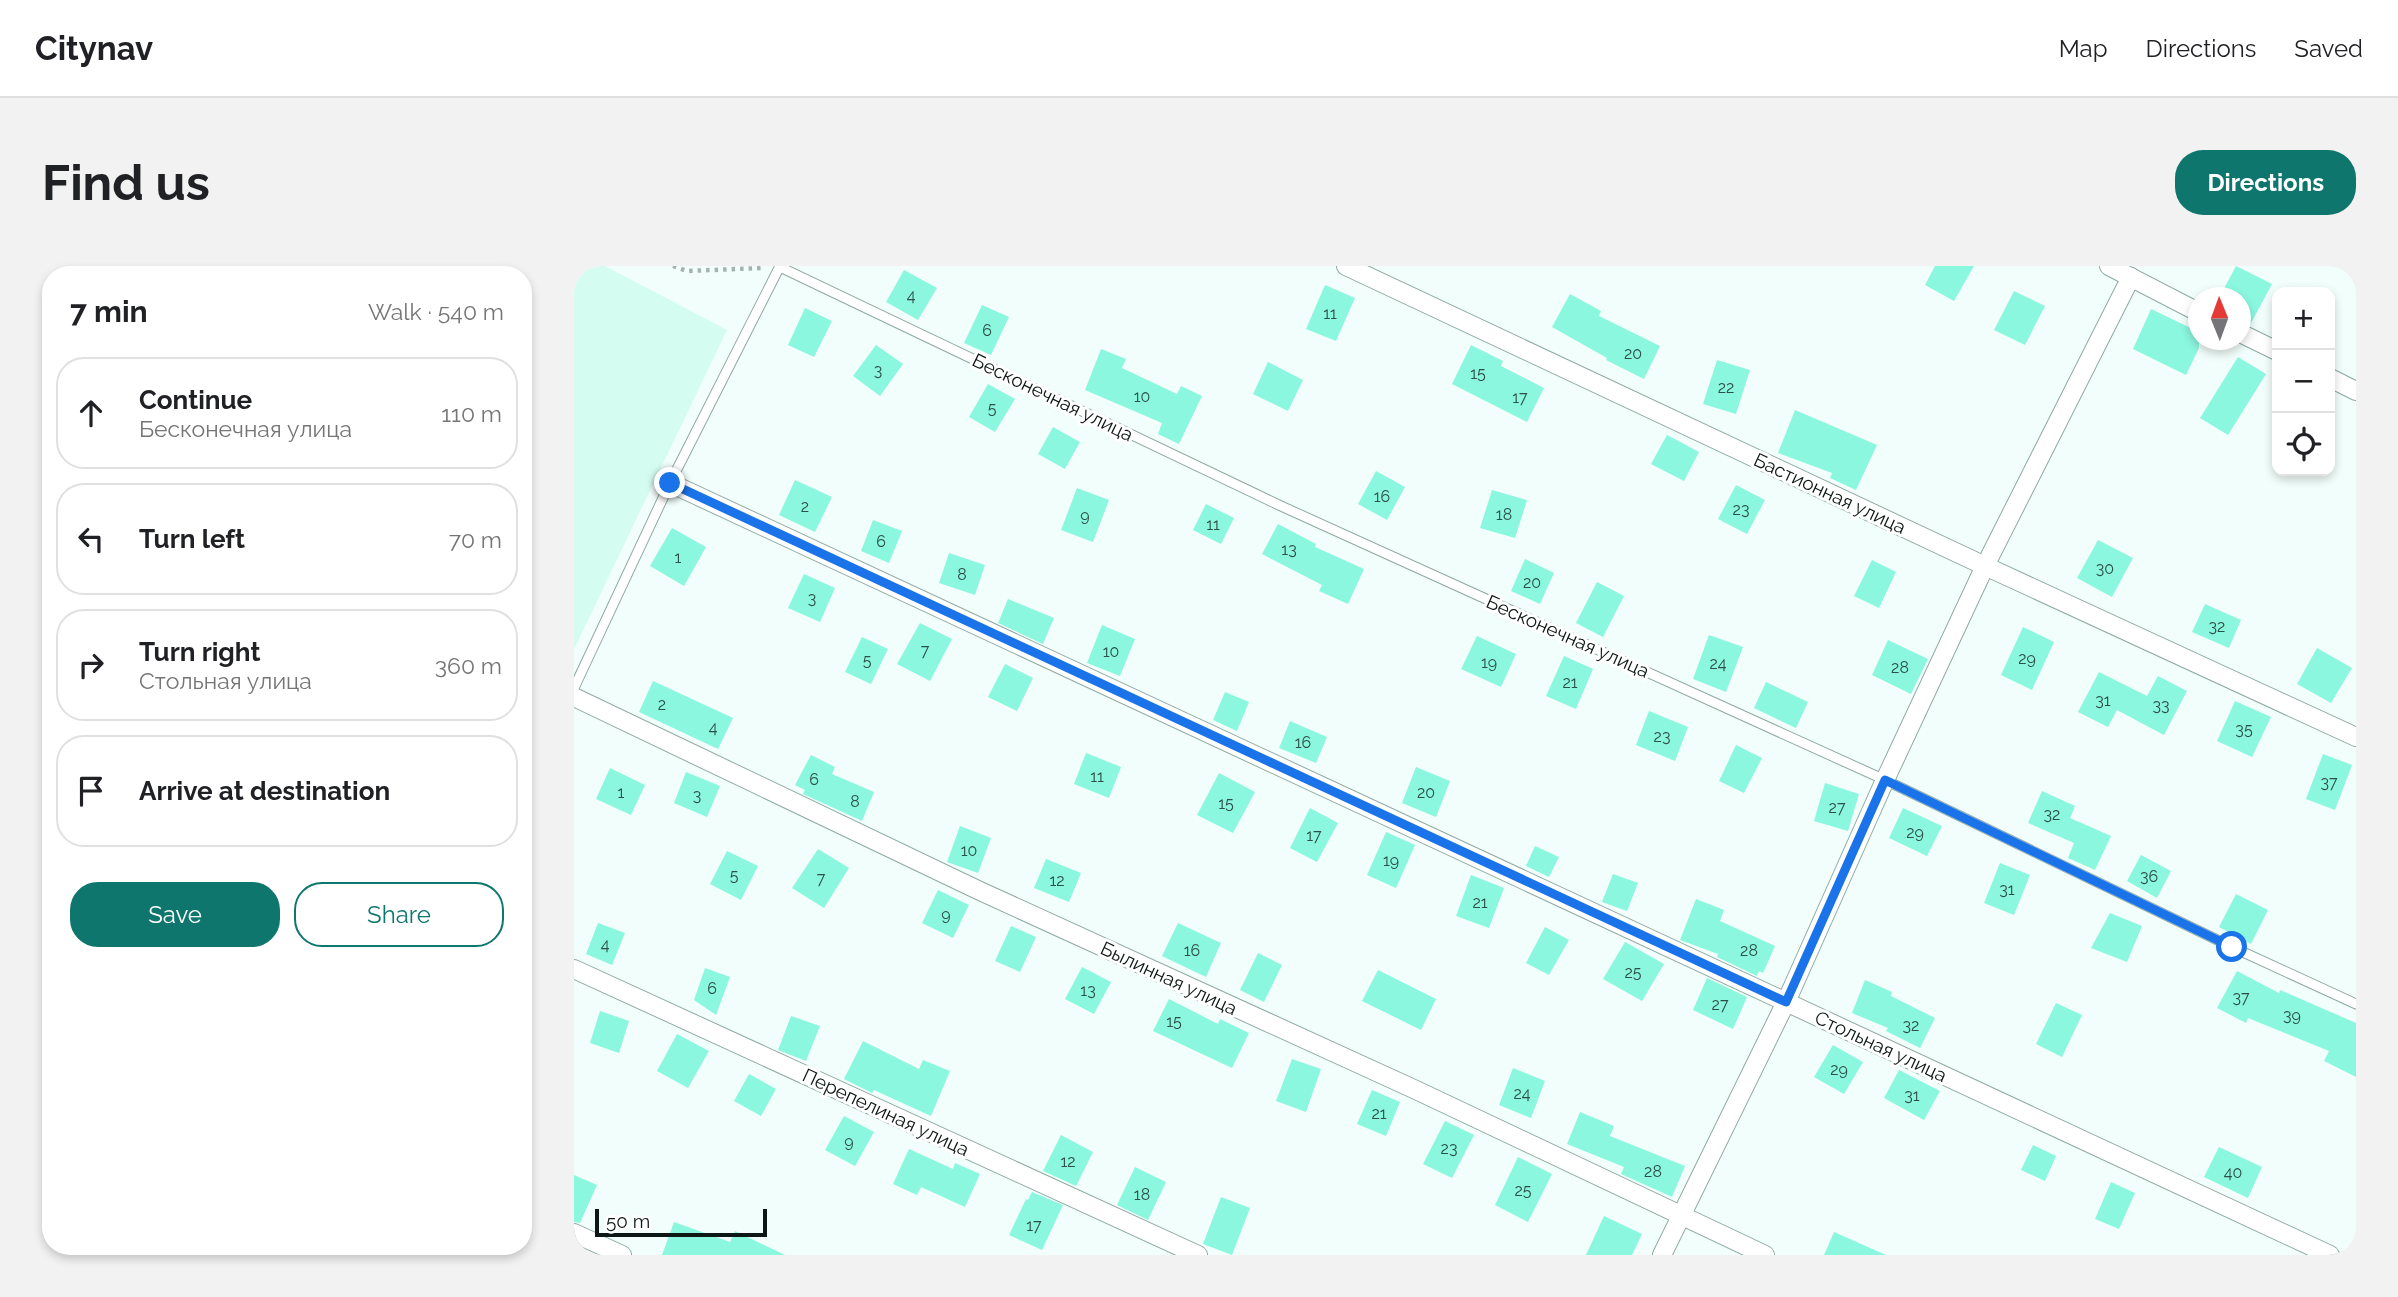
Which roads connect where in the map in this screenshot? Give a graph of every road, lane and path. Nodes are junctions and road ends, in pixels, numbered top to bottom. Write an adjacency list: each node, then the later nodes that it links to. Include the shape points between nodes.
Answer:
1 (673, 266): 2 (path, via 687,271)
2 (780, 266): 11 (lane); 16 (lane, Бесконечная улица, via 1281,506)
3 (1346, 266): 12 (street, Бастионная улица)
4 (2109, 266): 5 (street)
5 (2131, 277): 6 (street); 12 (street)
6 (2188, 306)
7 (2251, 338): 8 (street)
8 (2275, 350)
9 (2335, 380): 10 (street)
10 (2356, 391)
11 (670, 483): 13 (lane); 18 (street, Стольная улица)
12 (1985, 566): 15 (street, Бастионная улица); 16 (street)
13 (574, 688)
14 (574, 698): 20 (street, Былинная улица)
15 (2356, 737)
16 (1885, 780): 18 (street); 19 (lane, Бесконечная улица)
17 (574, 969): 23 (street, Перепелиная улица)
18 (1786, 1002): 20 (street); 26 (street, Стольная улица)
19 (2356, 1004)
20 (1679, 1215): 24 (street); 25 (street, Былинная улица)
21 (574, 1233): 22 (street)
22 (622, 1255)
23 (1198, 1255)
24 (1661, 1255)
25 (1765, 1255)
26 (2330, 1255)

